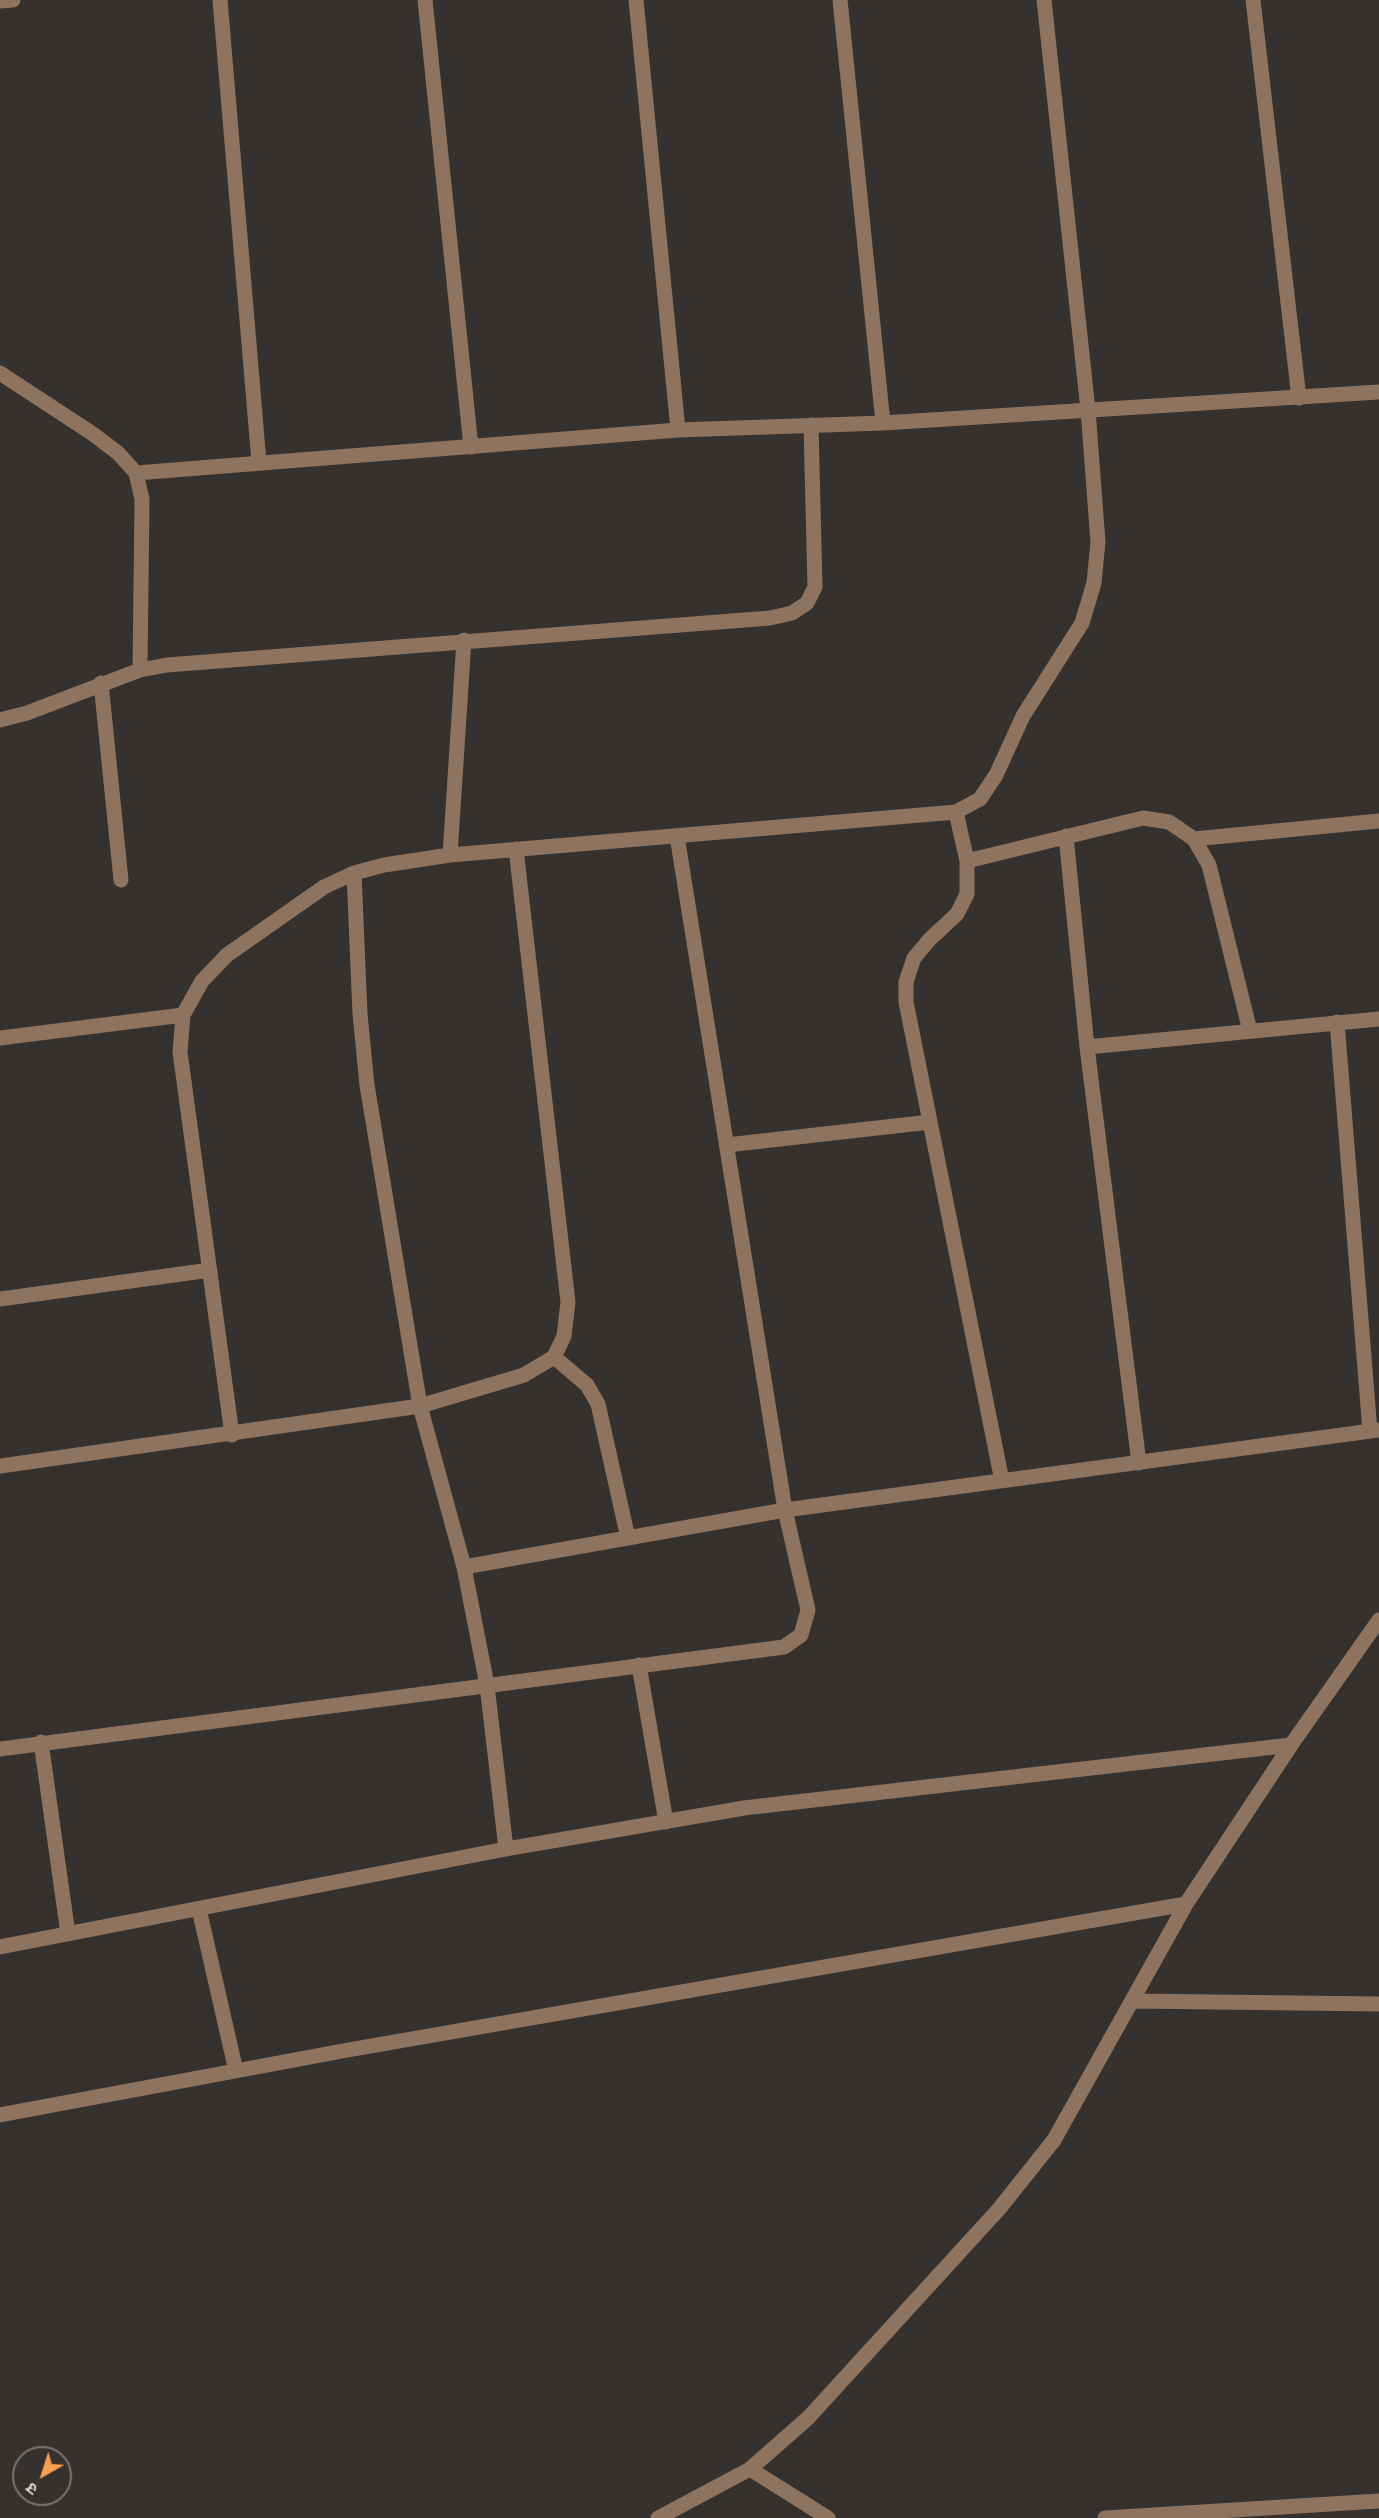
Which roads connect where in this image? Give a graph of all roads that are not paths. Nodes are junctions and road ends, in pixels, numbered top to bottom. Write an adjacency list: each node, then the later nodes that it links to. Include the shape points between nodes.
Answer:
1 (13, 0): 8 (street)
2 (220, 0): 17 (street)
3 (424, 0): 16 (street)
4 (636, 0): 15 (street)
5 (840, 0): 13 (street)
6 (1044, 0): 12 (street)
7 (1252, 0): 11 (street)
8 (0, 1)
9 (0, 373): 18 (street, via 93,434)
10 (1379, 392): 11 (street)
11 (1299, 398): 12 (street)
12 (1088, 410): 13 (street); 23 (street, via 1098,542 1094,583 1082,623 1023,716 991,783 980,799)
13 (883, 423): 14 (street)
14 (811, 425): 15 (street); 19 (street, via 815,587 807,603 792,613 770,618)
15 (678, 430): 16 (street)
16 (471, 447): 17 (street)
17 (259, 462): 18 (street)
18 (136, 473): 20 (street, via 142,499)
19 (464, 640): 20 (street); 29 (street)
20 (140, 669): 21 (street)
21 (101, 683): 22 (street); 32 (street)
22 (0, 720)
23 (956, 812): 25 (street); 30 (street)
24 (1379, 821): 27 (street)
25 (677, 836): 28 (street); 40 (street)
26 (1066, 836): 27 (street, via 1143,819 1169,822); 30 (street); 38 (street)
27 (1194, 839): 36 (street, via 1209,865)
28 (516, 849): 29 (street); 43 (street, via 568,1302 564,1336)
29 (450, 855): 31 (street)
30 (967, 861): 39 (street, via 967,894 957,914 914,958 906,982 906,1002)
31 (354, 873): 33 (street, via 324,887 227,955 202,981); 44 (street, via 367,1085)
32 (121, 880)
33 (183, 1015): 37 (street); 41 (street, via 180,1052)
34 (1379, 1019): 35 (street)
35 (1337, 1022): 36 (street); 45 (street)
36 (1250, 1031): 38 (street)
37 (0, 1038)
38 (1087, 1047): 47 (street)
39 (930, 1122): 40 (street); 49 (street)
40 (727, 1145): 50 (street)
41 (210, 1270): 42 (street); 46 (street)
42 (0, 1299)
43 (554, 1358): 44 (street, via 524,1376); 51 (street, via 587,1385 598,1404)
44 (420, 1406): 46 (street); 52 (street)
45 (1374, 1430): 47 (street)
46 (232, 1435): 48 (street)
47 (1139, 1463): 49 (street)
48 (0, 1466)
49 (1002, 1481): 50 (street)
50 (785, 1510): 51 (street); 55 (street, via 808,1610 801,1635 784,1647)
51 (628, 1538): 52 (street)
52 (464, 1567): 56 (street)
53 (1379, 1620): 54 (street)
54 (1374, 1635): 58 (street)
55 (639, 1665): 56 (street); 60 (street)
56 (486, 1685): 57 (street); 61 (street)
57 (41, 1742): 59 (street); 64 (street)
58 (1291, 1745): 60 (street, via 744,1808); 62 (street)
59 (0, 1749)
60 (666, 1821): 61 (street)
61 (506, 1849): 63 (street)
62 (1186, 1904): 66 (street); 68 (street)
63 (199, 1909): 64 (street); 68 (street)
64 (68, 1934): 65 (street)
65 (0, 1947)
66 (1133, 2001): 67 (street); 70 (street, via 1054,2140 999,2209 808,2418)
67 (1379, 2004)
68 (236, 2071): 69 (street)
69 (0, 2115)
70 (750, 2469): 72 (street); 73 (street)
71 (1379, 2501): 74 (street)
72 (658, 2518)
73 (828, 2518)
74 (1106, 2518)

